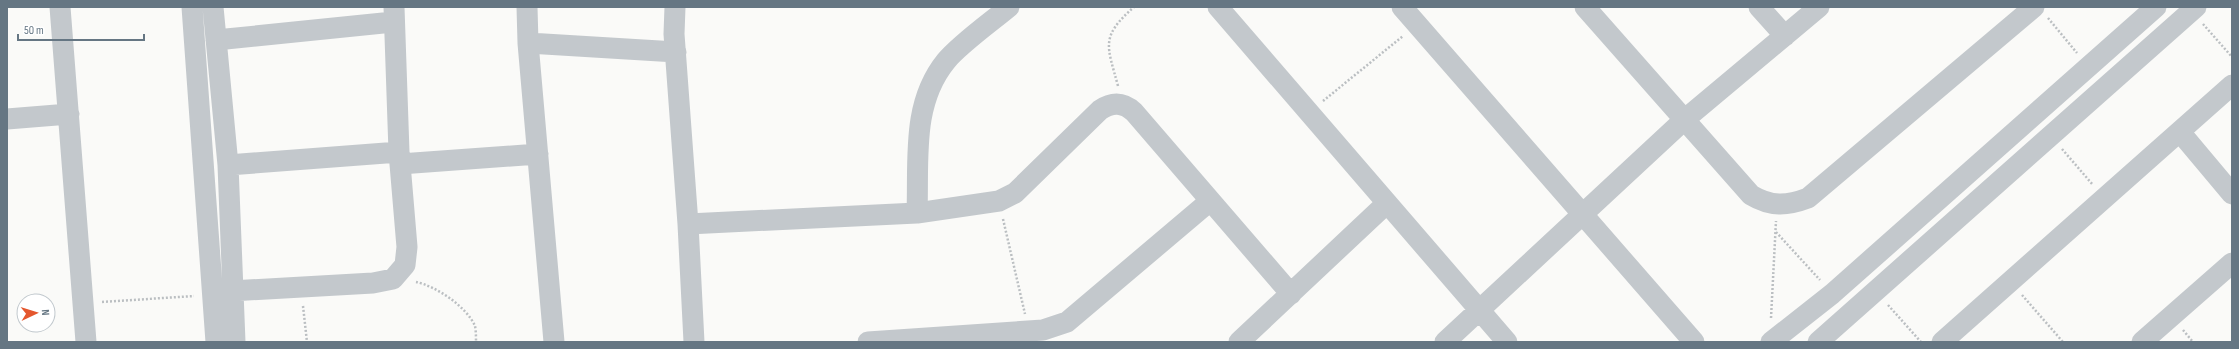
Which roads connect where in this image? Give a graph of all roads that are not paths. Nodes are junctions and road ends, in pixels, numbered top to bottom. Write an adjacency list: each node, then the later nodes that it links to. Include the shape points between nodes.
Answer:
1 (60, 7): 21 (street)
2 (192, 7): 35 (street)
3 (213, 7): 17 (street)
4 (527, 7): 18 (street)
5 (675, 7): 19 (street)
6 (1009, 7): 31 (street, via 947,59 932,81 923,102 920,125)
7 (1218, 7): 30 (street)
8 (1402, 7): 32 (street)
9 (1585, 7): 23 (street)
10 (1759, 7): 16 (street)
11 (1819, 7): 16 (street)
12 (2156, 7): 38 (street, via 1832,294)
13 (2193, 9): 49 (street)
14 (2038, 10): 23 (street, via 1808,198 1793,204 1776,205 1763,202 1751,195)
15 (393, 14): 17 (street); 26 (street)
16 (1785, 36): 23 (street)
17 (216, 40): 27 (street)
18 (528, 43): 19 (street); 25 (street)
19 (676, 52): 33 (street)
20 (2232, 85): 24 (street)
21 (69, 114): 22 (street); 39 (street)
22 (7, 119)
23 (1684, 120): 32 (street)
24 (2180, 132): 28 (street); 50 (street)
25 (538, 154): 26 (street); 42 (street)
26 (400, 158): 27 (street); 35 (street, via 407,247 405,265 394,279 373,283)
27 (228, 165): 35 (street)
28 (2232, 194)
29 (1210, 201): 31 (street, via 1134,112 1123,104 1107,105 1100,110 1015,192 999,201); 36 (street); 44 (street, via 1067,322 1043,330)
30 (1387, 203): 36 (street); 37 (street)
31 (918, 213): 33 (street)
32 (1583, 214): 37 (street); 48 (street)
33 (688, 224): 43 (street)
34 (2232, 263): 51 (street)
35 (222, 293): 40 (street); 41 (street)
36 (1291, 294): 45 (street)
37 (1479, 310): 46 (street); 47 (street)
38 (1771, 334)
39 (86, 342)
40 (216, 342)
41 (235, 342)
42 (554, 342)
43 (694, 342)
44 (868, 342)
45 (1239, 342)
46 (1445, 342)
47 (1507, 342)
48 (1694, 342)
49 (1818, 342)
50 (1942, 342)
51 (2142, 342)

